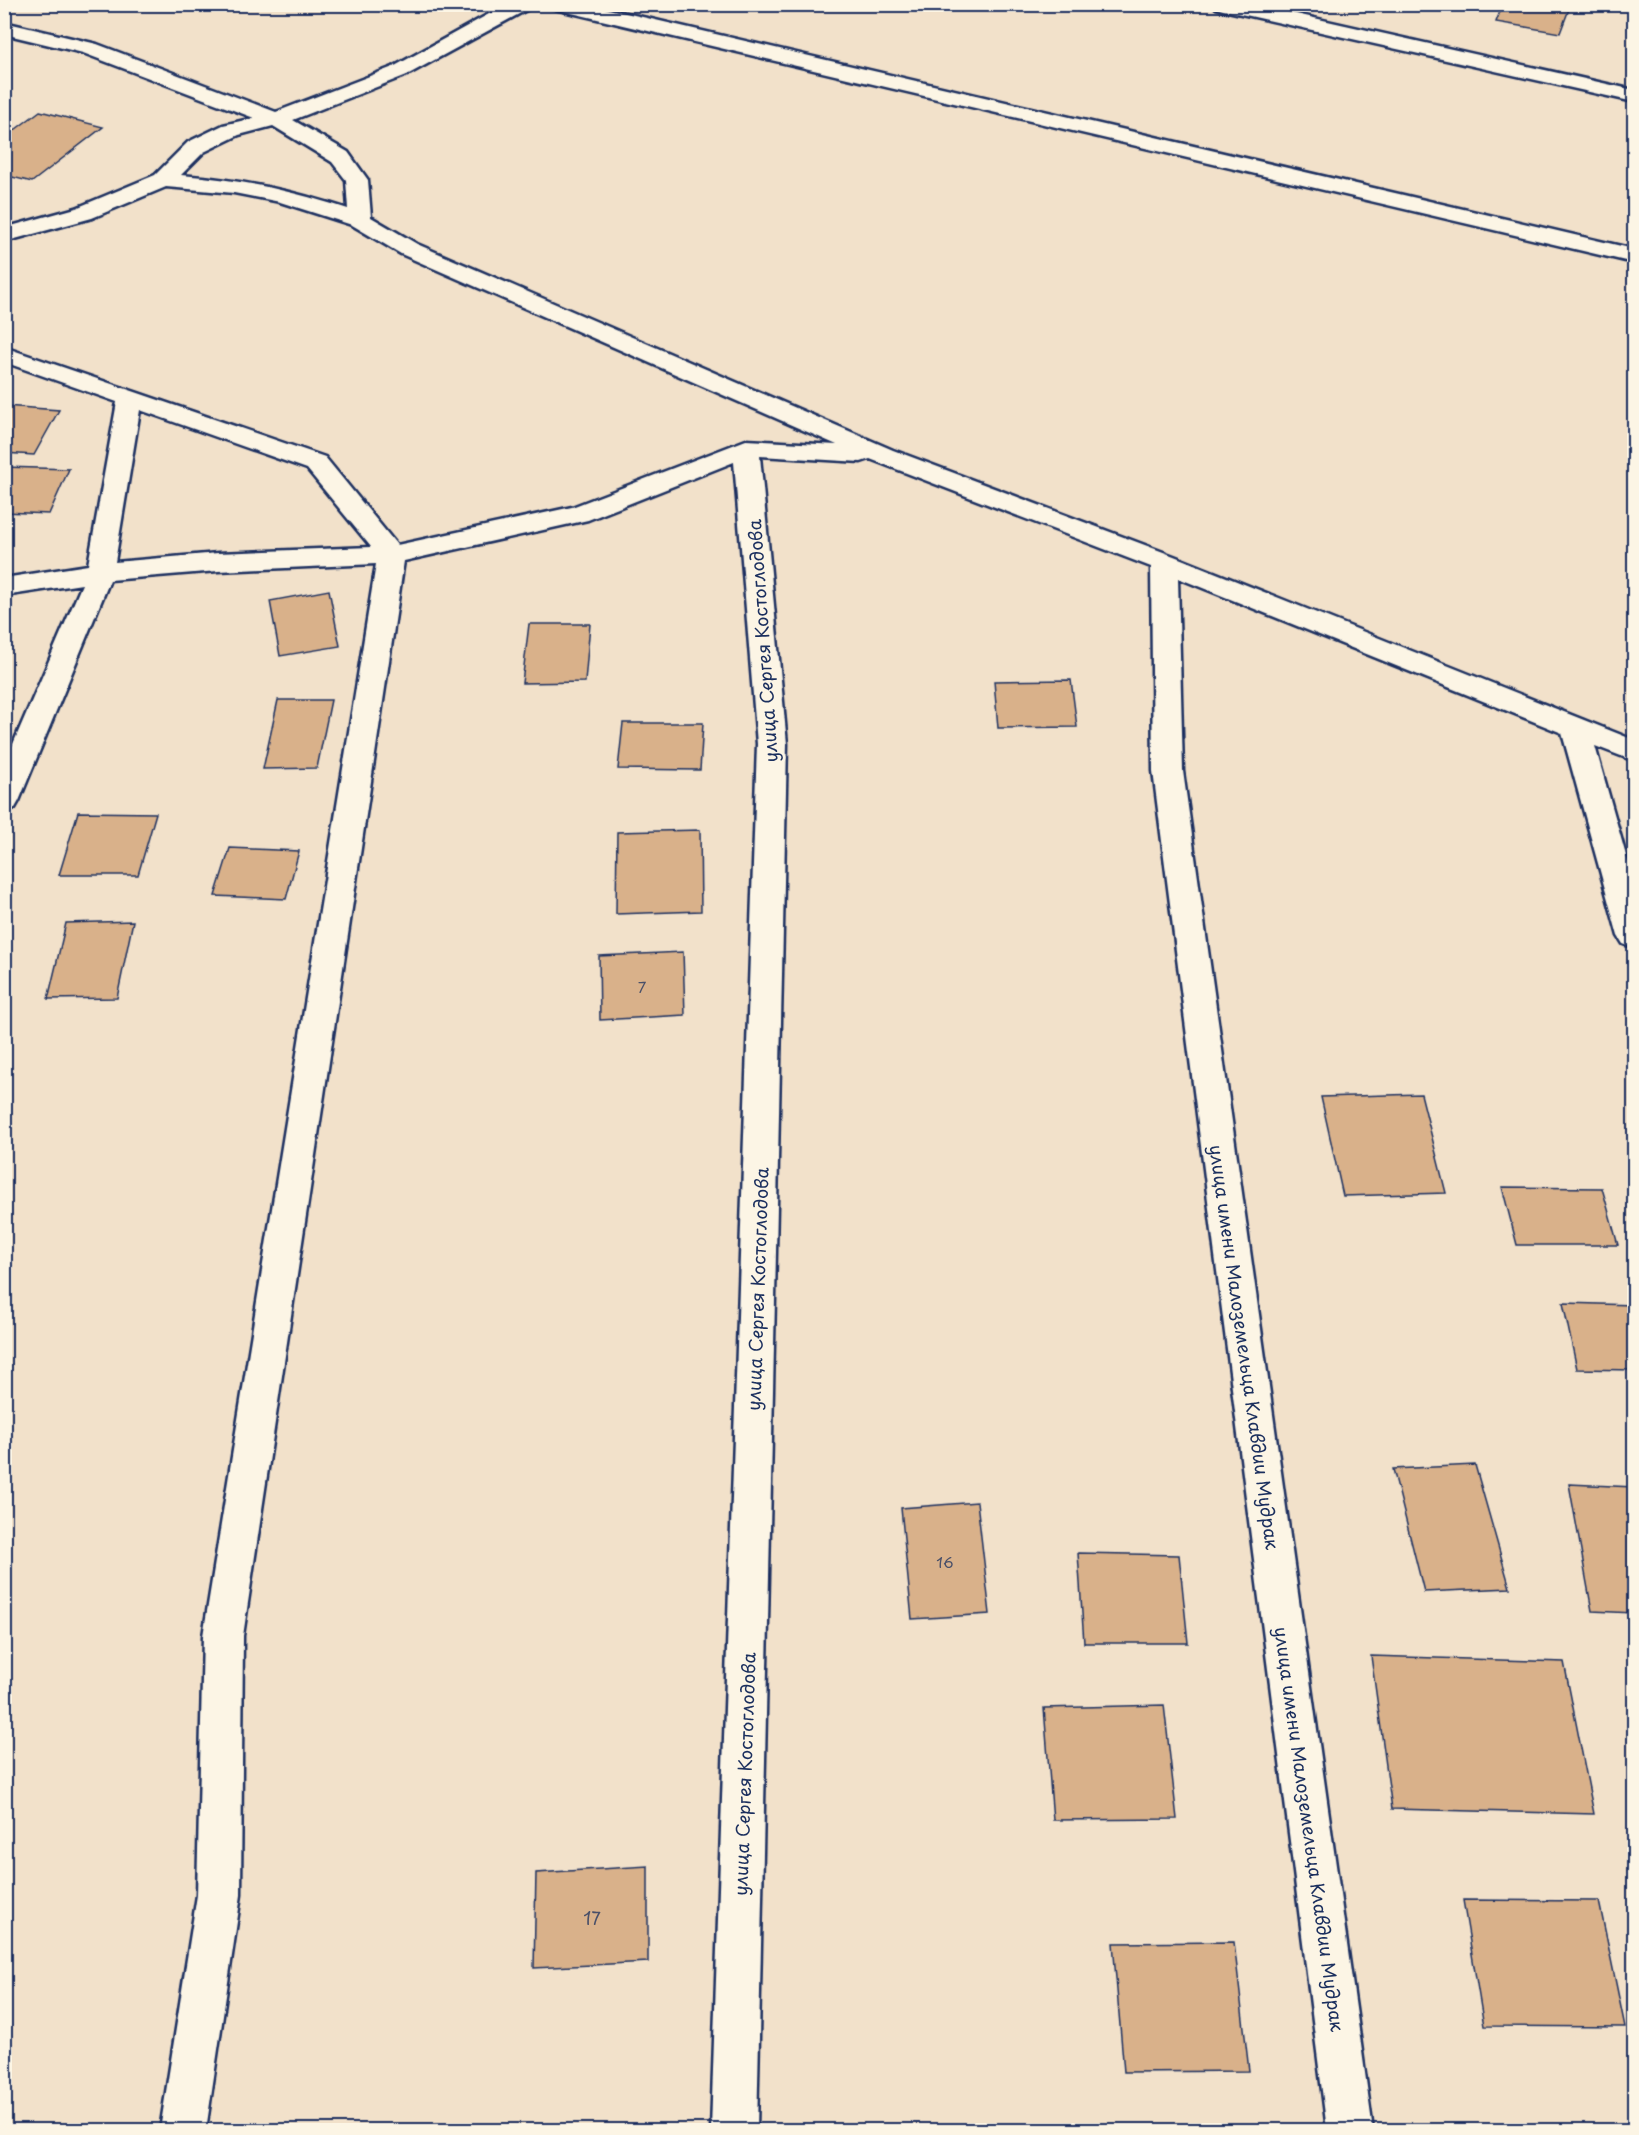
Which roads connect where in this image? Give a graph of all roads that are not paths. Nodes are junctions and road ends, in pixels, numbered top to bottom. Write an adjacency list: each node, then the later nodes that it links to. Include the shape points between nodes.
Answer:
1 (523, 4): 6 (street, via 400,71)
2 (559, 4): 10 (street)
3 (1223, 4): 5 (street)
4 (4, 28): 6 (street, via 90,48)
5 (1635, 96)
6 (276, 119): 7 (street, via 231,130 196,147); 8 (street, via 340,157 357,180)
7 (163, 180): 8 (street, via 234,186 285,196); 9 (street, via 84,213)
8 (360, 220): 14 (street, via 409,249)
9 (4, 235)
10 (1635, 256)
11 (4, 354): 12 (street)
12 (130, 398): 15 (street, via 316,463); 17 (street)
13 (747, 448): 14 (street); 15 (street, via 579,513); 24 (street, улица Сергея Костоглодова, via 772,744)
14 (884, 456): 16 (street)
15 (391, 555): 17 (street, via 218,562); 23 (street, via 223,1636 219,1895)
16 (1164, 562): 19 (street); 25 (street, улица имени Малоземельца Клавдии Мудрак, via 1168,771)
17 (100, 572): 18 (street); 21 (street)
18 (4, 587)
19 (1575, 728): 20 (street); 22 (street)
20 (1635, 751)
21 (4, 801)
22 (1635, 936)
23 (183, 2130)
24 (734, 2130)
25 (1350, 2130)

